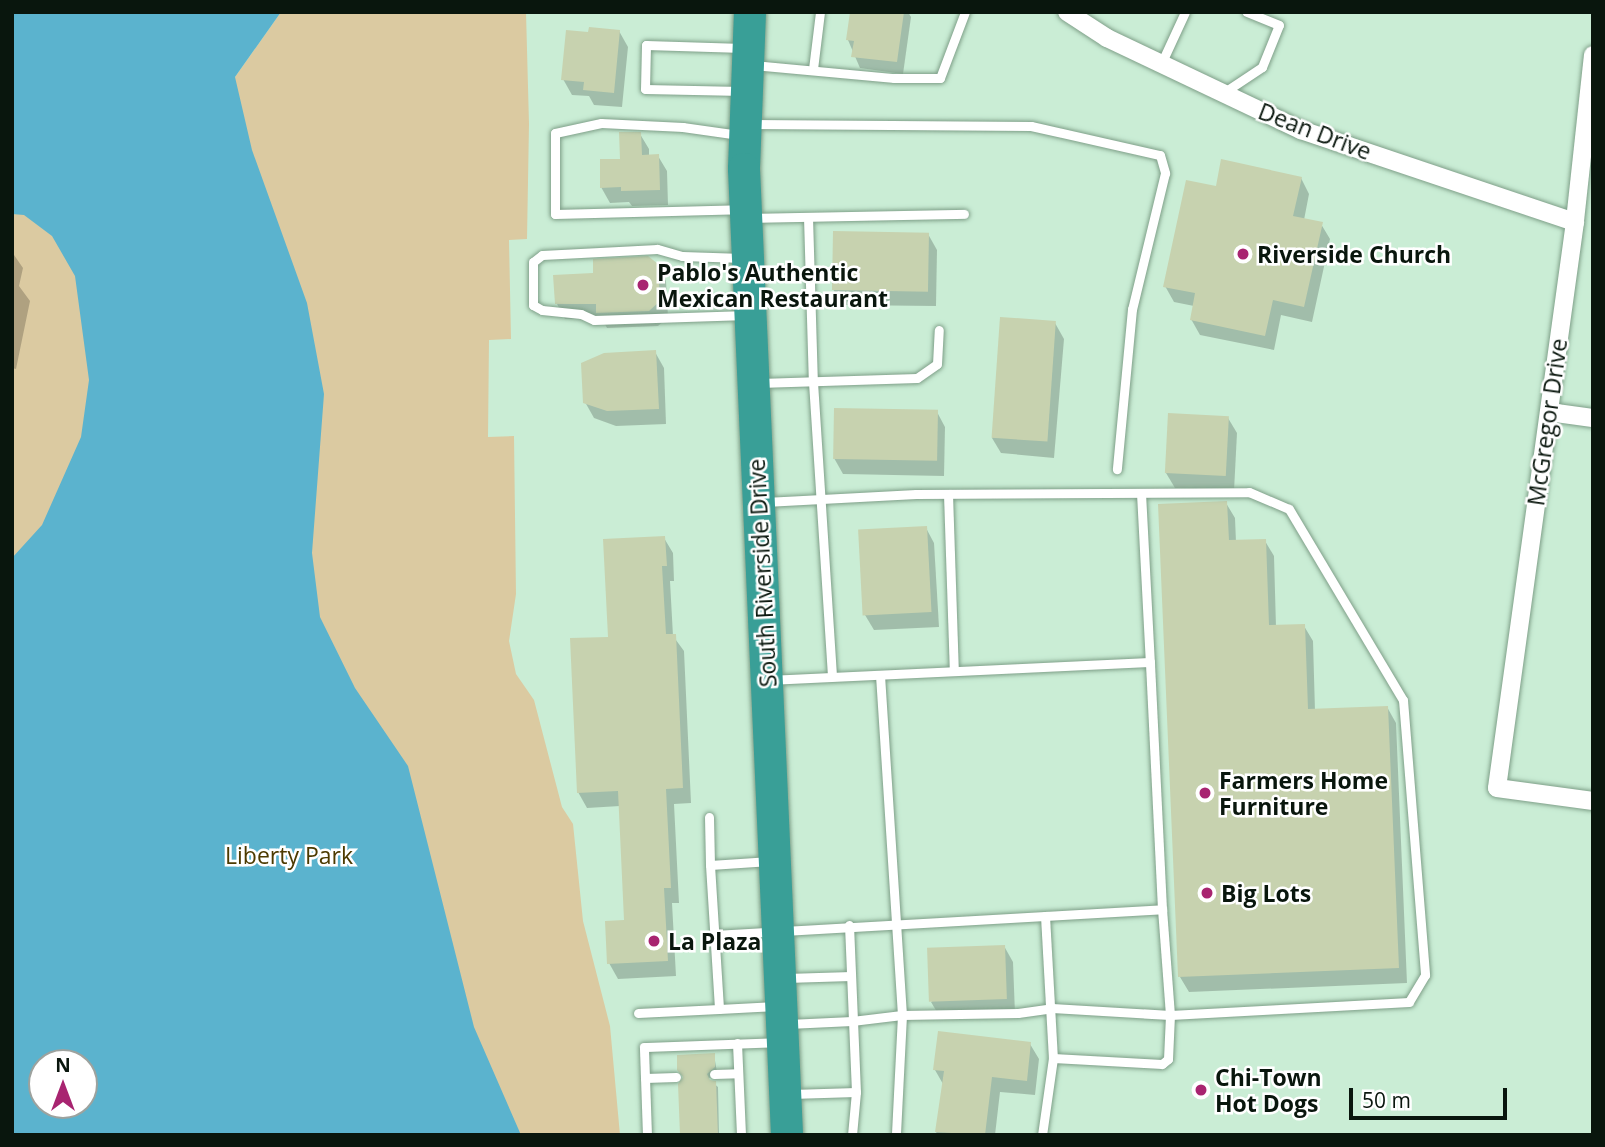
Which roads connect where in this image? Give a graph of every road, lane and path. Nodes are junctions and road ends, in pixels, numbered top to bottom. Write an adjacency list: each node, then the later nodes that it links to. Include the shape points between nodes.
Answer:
1 (750, 12): 9 (highway, South Riverside Drive)
2 (820, 12): 10 (lane)
3 (965, 12): 10 (lane, via 940,78)
4 (1067, 12): 8 (street, Dean Drive)
5 (1185, 12): 8 (lane)
6 (1246, 12): 11 (lane, via 1279,25 1262,67)
7 (1593, 55): 16 (street, McGregor Drive)
8 (1161, 64): 11 (street, Dean Drive)
9 (747, 68): 9 (lane, via 645,89 646,45); 10 (lane); 12 (highway, South Riverside Drive)
10 (813, 69)
11 (1223, 93): 16 (street, Dean Drive, via 1301,130)
12 (745, 130): 13 (highway, South Riverside Drive); 13 (lane, via 601,123 555,133 555,214); 24 (lane, via 1031,126 1160,155 1165,173 1132,309)
13 (746, 213): 15 (lane); 17 (highway, South Riverside Drive)
14 (964, 214): 15 (lane)
15 (808, 217): 20 (lane)
16 (1575, 222): 22 (street, McGregor Drive)
17 (748, 258): 18 (highway, South Riverside Drive); 18 (lane, via 682,256 657,249 542,255 533,262 533,305 594,320)
18 (750, 315): 21 (highway, South Riverside Drive)
19 (939, 330): 20 (lane, via 937,365 917,378)
20 (813, 382): 21 (lane); 27 (lane)
21 (753, 383): 28 (highway, South Riverside Drive)
22 (1549, 412): 23 (street); 34 (street, McGregor Drive, via 1497,788)
23 (1593, 418)
24 (1117, 469)
25 (1141, 493): 26 (lane); 29 (lane); 50 (lane, via 1249,492 1289,509 1403,700 1424,975 1409,1002)
26 (948, 494): 27 (lane); 30 (lane)
27 (821, 500): 28 (lane); 32 (lane)
28 (759, 502): 33 (highway, South Riverside Drive)
29 (1150, 662): 30 (lane); 38 (lane)
30 (954, 671): 31 (lane)
31 (880, 674): 32 (lane); 40 (lane)
32 (832, 676): 33 (lane)
33 (767, 680): 36 (highway, South Riverside Drive)
34 (1593, 801)
35 (709, 817): 37 (lane)
36 (775, 861): 37 (lane); 42 (highway, South Riverside Drive)
37 (710, 864): 43 (lane)
38 (1162, 909): 39 (lane); 50 (lane)
39 (1045, 916): 40 (lane); 45 (lane)
40 (895, 923): 41 (lane); 49 (lane)
41 (849, 925): 42 (lane); 44 (lane)
42 (779, 930): 43 (lane); 47 (highway, South Riverside Drive)
43 (714, 934): 46 (lane)
44 (851, 976): 47 (lane); 51 (lane)
45 (1052, 1008): 49 (lane); 50 (lane); 53 (lane)
46 (719, 1009): 47 (lane); 48 (lane)
47 (782, 1012): 51 (lane); 52 (lane); 59 (highway, South Riverside Drive)
48 (638, 1013)
49 (902, 1015): 51 (lane); 64 (lane)
50 (1170, 1015): 53 (lane, via 1168,1059 1162,1064)
51 (852, 1021): 58 (lane)
52 (737, 1043): 54 (lane); 57 (lane, via 643,1047)
53 (1053, 1058): 65 (lane)
54 (738, 1073): 55 (lane); 61 (lane)
55 (714, 1074)
56 (676, 1077): 57 (lane)
57 (645, 1078): 60 (lane)
58 (856, 1092): 59 (lane); 63 (lane)
59 (786, 1094): 62 (highway, South Riverside Drive)
60 (647, 1135)
61 (741, 1135)
62 (787, 1135)
63 (852, 1135)
64 (896, 1135)
65 (1042, 1135)

